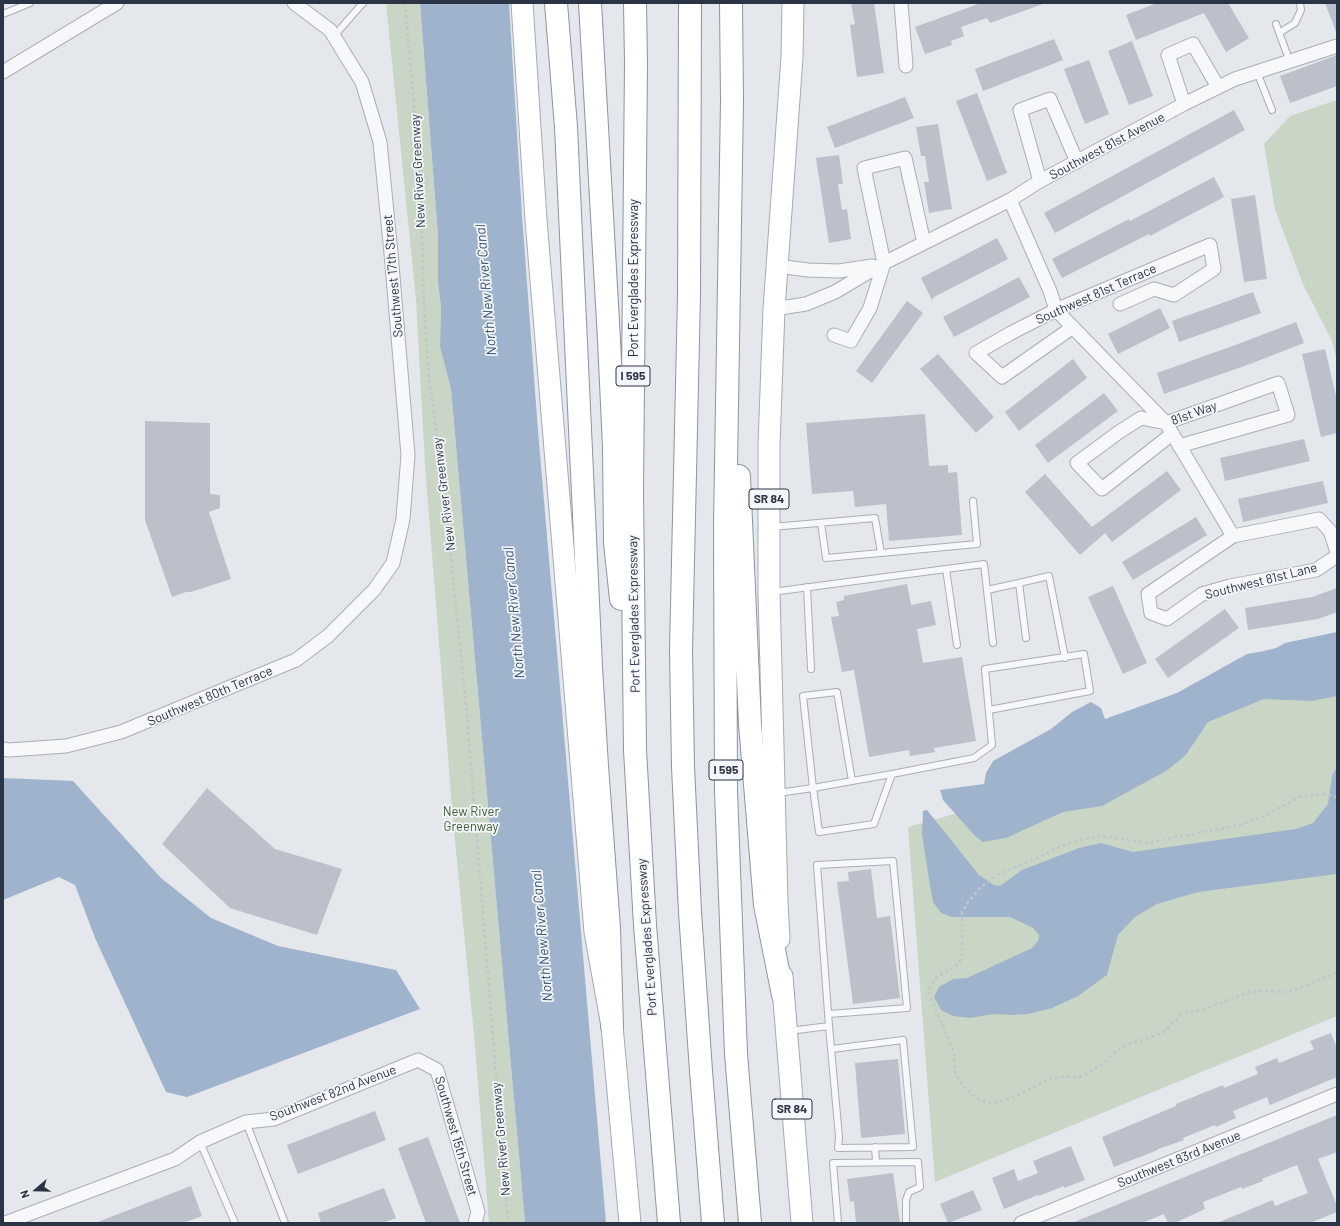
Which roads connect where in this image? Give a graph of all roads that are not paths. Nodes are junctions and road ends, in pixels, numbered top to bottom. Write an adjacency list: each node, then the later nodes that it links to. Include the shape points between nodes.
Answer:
1 (30, 3): 14 (lane)
2 (117, 3): 21 (street)
3 (294, 3): 17 (street, Southwest 17th Street, via 330,30)
4 (363, 3): 17 (lane)
5 (522, 3): 67 (main road, via 536,220 594,924)
6 (556, 3): 67 (highway, via 566,127 591,667 609,928)
7 (590, 3): 60 (highway, via 610,348 615,543)
8 (635, 3): 60 (highway, Port Everglades Expressway / I 595, via 632,483)
9 (690, 3): 83 (highway, via 689,295 681,650 683,759 690,912)
10 (731, 3): 35 (highway, I 595)
11 (793, 3): 31 (main road, SR 84, via 792,56)
12 (902, 3): 20 (street)
13 (1300, 3): 16 (lane, via 1301,10 1295,23)
14 (3, 14)
15 (1276, 24): 16 (lane)
16 (1280, 33): 19 (lane)
17 (334, 36): 48 (street, Southwest 17th Street, via 362,82 380,142 391,253 408,456 403,519 393,563)
18 (1337, 46): 19 (street, Southwest 81st Avenue)
19 (1290, 62): 22 (street, Southwest 81st Avenue)
20 (906, 66)
21 (3, 72)
22 (1257, 72): 23 (street, Southwest 81st Avenue); 25 (lane)
23 (1218, 87): 24 (street, Southwest 81st Avenue); 24 (street, via 1193,44 1168,55)
24 (1184, 104): 26 (street, Southwest 81st Avenue)
25 (1272, 110)
26 (1077, 162): 27 (street, Southwest 81st Avenue); 27 (street, via 1050,99 1020,110)
27 (1040, 181): 28 (street, Southwest 81st Avenue)
28 (1010, 200): 29 (street, Southwest 81st Avenue); 34 (street)
29 (924, 243): 30 (street, Southwest 81st Avenue); 30 (street, via 905,158 864,168)
30 (884, 263): 31 (street, Southwest 81st Avenue, via 839,271); 33 (street, Southwest 81st Avenue, via 835,292 806,304); 37 (street, via 870,308 851,341)
31 (777, 266): 33 (main road, SR 84)
32 (1120, 304): 34 (street, Southwest 81st Terrace, via 1154,289 1174,295 1214,269 1210,245)
33 (774, 309): 42 (main road, SR 84, via 769,431)
34 (1056, 310): 36 (street); 36 (street, Southwest 81st Terrace, via 976,353 1002,377)
35 (729, 317): 65 (highway, via 742,523 751,739 765,905); 84 (highway, I 595, via 725,526 726,791 736,1054)
36 (1073, 327): 38 (street)
37 (834, 335)
38 (1169, 428): 38 (street, 81st Way, via 1102,490 1077,463 1141,418); 39 (street); 39 (street, 81st Way, via 1278,383 1288,415)
39 (1179, 446): 43 (street)
40 (973, 501): 45 (lane, via 977,544)
41 (821, 523): 42 (lane); 45 (lane, via 875,518); 45 (lane, via 826,558)
42 (769, 527): 52 (main road, SR 84)
43 (1233, 536): 44 (street, Southwest 81st Lane, via 1319,519 1330,531); 46 (street, Southwest 81st Lane, via 1148,594 1151,613 1167,620 1202,594 1230,586 1316,570)
44 (1337, 552)
45 (881, 553)
46 (1337, 556)
47 (946, 569): 50 (lane); 51 (lane, via 984,564); 55 (lane)
48 (385, 576): 59 (street, Southwest 80th Terrace, via 328,636 296,660 121,732 66,746)
49 (1019, 582): 51 (lane); 53 (lane); 56 (lane, via 1049,576)
50 (807, 587): 52 (lane); 57 (lane)
51 (987, 590): 54 (lane)
52 (769, 592): 64 (main road, SR 84)
53 (1026, 638)
54 (993, 642)
55 (957, 645)
56 (1065, 658): 58 (lane, via 984,670); 58 (lane, via 1084,654 1090,691)
57 (811, 668)
58 (989, 710): 61 (lane, via 992,745 974,758)
59 (3, 749)
60 (635, 750): 82 (highway, Port Everglades Expressway / I 595, via 645,925)
61 (892, 774): 62 (lane); 63 (lane, via 874,824 819,832)
62 (852, 781): 63 (lane); 63 (lane, via 837,692 803,696)
63 (813, 788): 64 (lane)
64 (774, 793): 65 (main road, SR 84)
65 (783, 995): 69 (main road, SR 84)
66 (829, 1014): 66 (lane, via 817,865 893,861 907,1008); 68 (lane)
67 (612, 1026): 81 (main road)
68 (830, 1026): 69 (lane); 70 (lane)
69 (786, 1032): 85 (main road, SR 84)
70 (832, 1049): 75 (lane, via 838,1148); 75 (lane, via 903,1040 913,1147)
71 (418, 1060): 73 (street, Southwest 82nd Avenue, via 274,1119); 80 (street, Southwest 15th Street, via 437,1070 478,1212)
72 (1337, 1094): 88 (street, Southwest 83rd Avenue)
73 (246, 1122): 74 (street, Southwest 82nd Avenue); 79 (lane)
74 (200, 1142): 77 (street, Southwest 82nd Avenue, via 175,1160); 78 (lane)
75 (875, 1147): 76 (lane)
76 (876, 1162): 86 (lane, via 833,1163); 87 (lane, via 918,1162 920,1187 909,1192 906,1200)
77 (5, 1223)
78 (235, 1223)
79 (285, 1223)
80 (475, 1223)
81 (630, 1223)
82 (669, 1223)
83 (714, 1223)
84 (750, 1223)
85 (802, 1223)
86 (838, 1223)
87 (906, 1223)
88 (1021, 1223)

